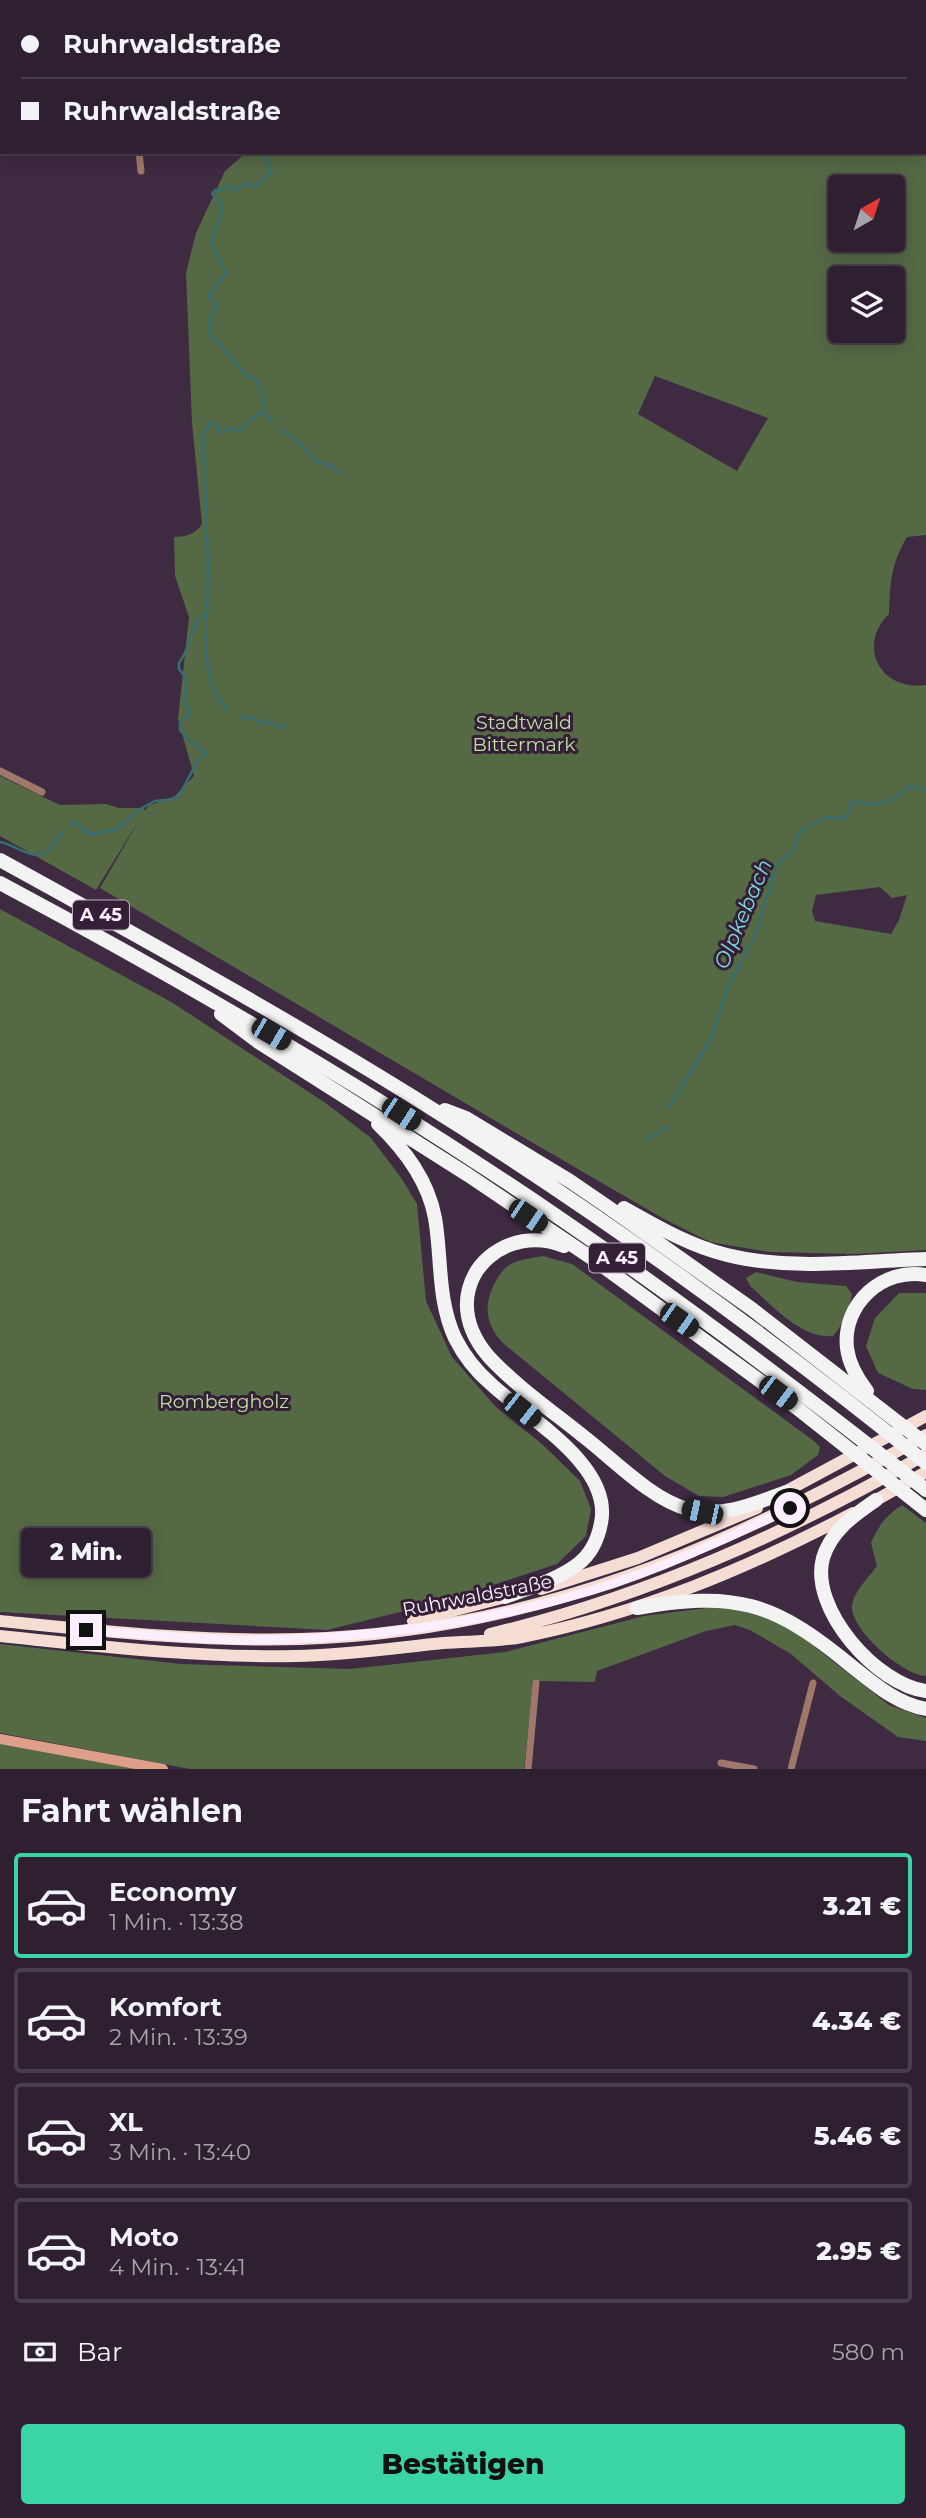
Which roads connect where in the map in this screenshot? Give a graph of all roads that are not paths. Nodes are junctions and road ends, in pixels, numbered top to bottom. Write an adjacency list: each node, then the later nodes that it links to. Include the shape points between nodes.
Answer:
1 (139, 154): 2 (street)
2 (141, 171)
3 (0, 771): 4 (street)
4 (42, 792)
5 (0, 860): 8 (highway, A 45)
6 (0, 883): 7 (highway, A 45, via 175,979)
7 (289, 1053): 9 (highway); 21 (highway, A 45, via 470,1158 618,1259)
8 (410, 1095): 10 (highway, via 466,1118); 19 (highway, A 45, via 652,1257)
9 (344, 1096): 11 (highway); 25 (highway, via 391,1138 425,1185 435,1216 444,1306 466,1357 573,1455 600,1493 603,1518 589,1553 567,1571)
10 (570, 1181): 12 (highway, via 688,1241 747,1260); 14 (highway, via 752,1309)
11 (593, 1259): 22 (highway, via 540,1239 515,1242 487,1259 474,1279 468,1313 471,1328 488,1356 670,1502 718,1512); 24 (highway, via 797,1408)
12 (926, 1259)
13 (926, 1275): 14 (highway, via 899,1276 880,1283 856,1306 847,1327 846,1346 854,1372)
14 (886, 1411): 17 (highway)
15 (926, 1416): 22 (highway)
16 (926, 1435): 28 (highway, Ruhrwaldstraße, via 849,1479 720,1541 590,1591 483,1617)
17 (926, 1444)
18 (926, 1454): 30 (highway, via 742,1549 655,1585 596,1606)
19 (926, 1463)
20 (926, 1472): 23 (highway)
21 (926, 1490)
22 (786, 1492): 25 (highway, via 638,1558)
23 (876, 1500): 26 (highway, via 782,1548); 33 (highway, via 845,1523 829,1544 823,1559 822,1587 833,1616 863,1653 901,1682)
24 (926, 1510)
25 (505, 1597): 28 (highway)
26 (637, 1608): 30 (highway, via 518,1638); 34 (highway, via 709,1600 761,1607 810,1633 890,1696)
27 (0, 1621): 28 (highway, Ruhrwaldstraße, via 252,1640)
28 (368, 1633)
29 (0, 1636): 30 (highway, Ruhrwaldstraße, via 245,1656 333,1655)
30 (442, 1643)
31 (536, 1683): 38 (street)
32 (813, 1683): 40 (street)
33 (926, 1691)
34 (926, 1709)
35 (0, 1739): 37 (main road)
36 (721, 1763): 39 (street)
37 (163, 1769)
38 (528, 1769)
39 (754, 1769)
40 (791, 1769)

